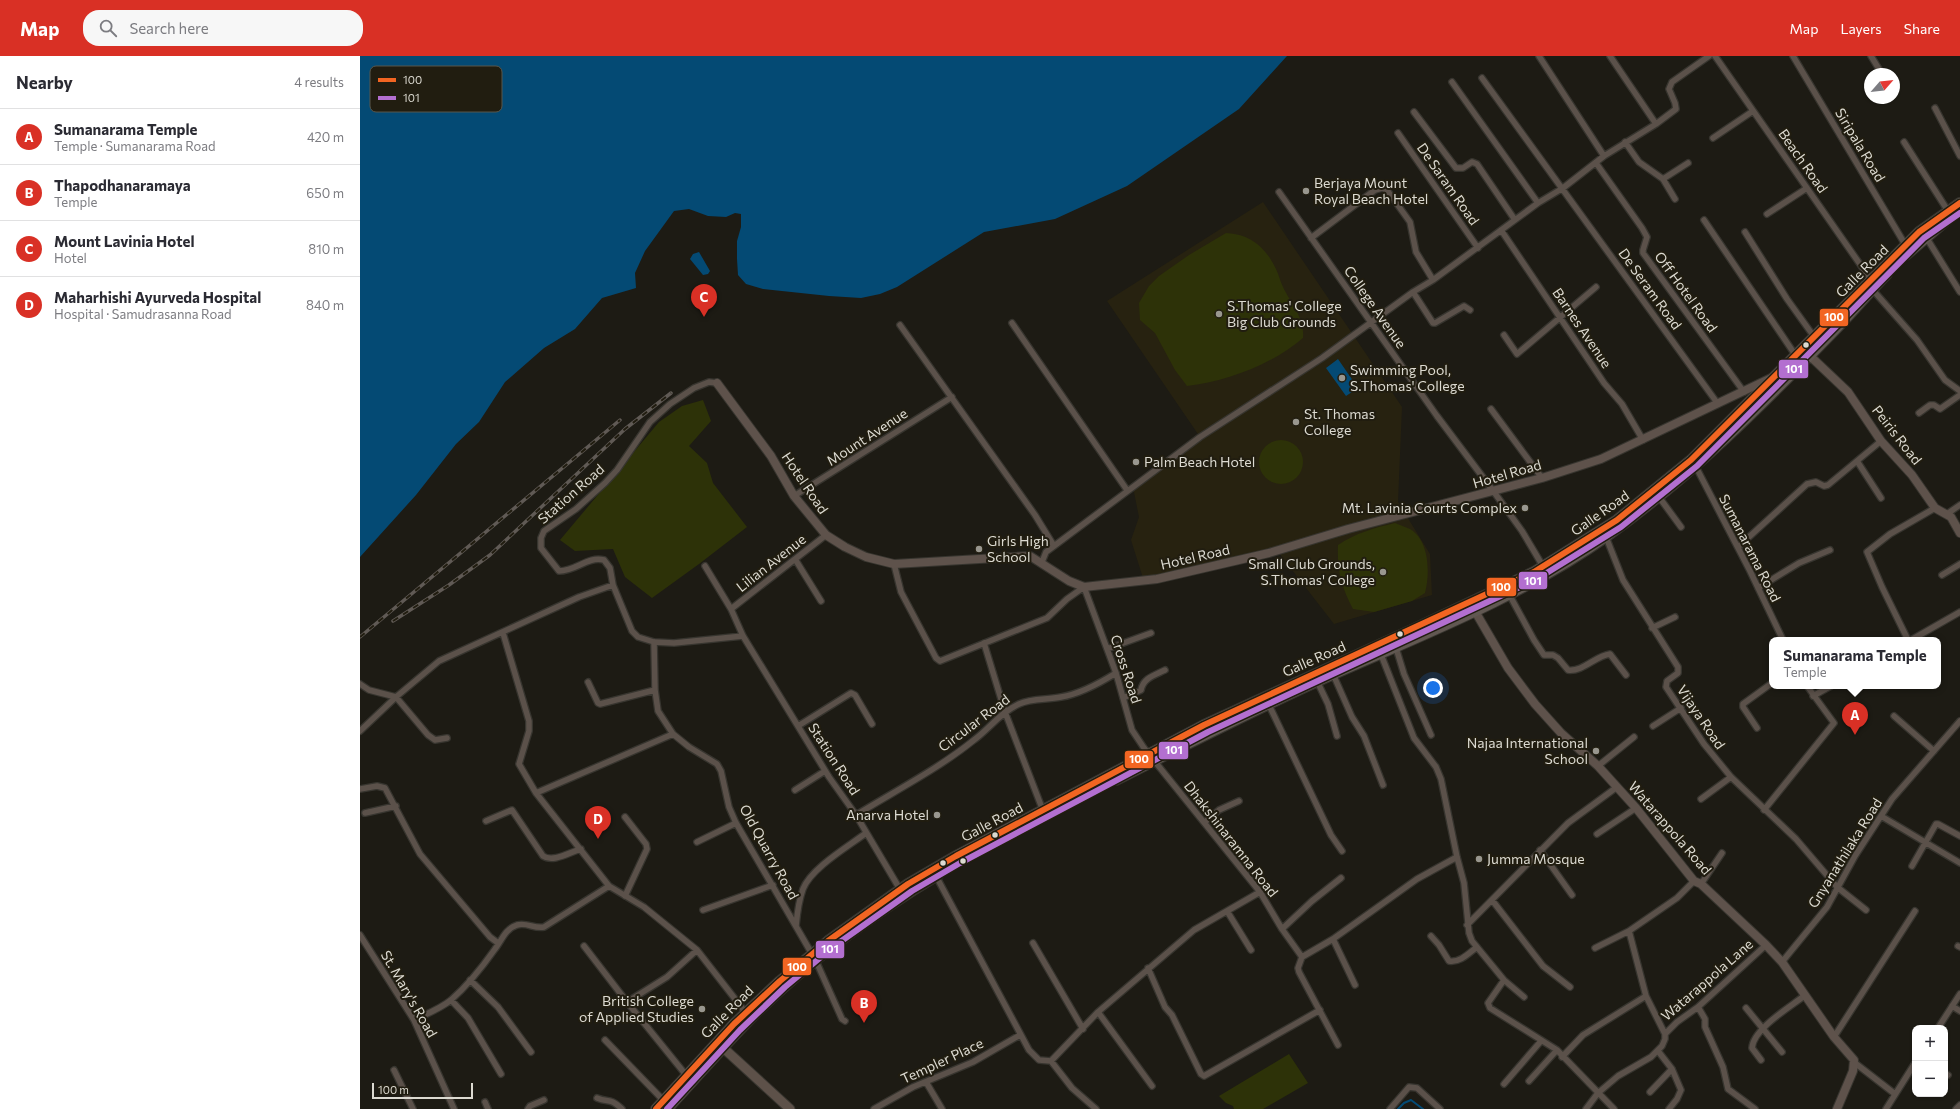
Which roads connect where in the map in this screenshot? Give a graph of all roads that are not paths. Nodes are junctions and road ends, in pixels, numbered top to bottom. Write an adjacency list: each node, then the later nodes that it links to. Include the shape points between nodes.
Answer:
1 (1539, 56): 18 (street)
2 (1610, 56): 13 (street)
3 (1710, 56): 13 (street, via 1672,82 1669,89 1676,109)
4 (1715, 56): 11 (street, Beach Road)
5 (1793, 56): 38 (street, Siripala Road)
6 (1871, 56): 7 (street)
7 (1878, 68)
8 (1482, 78): 23 (street, De Seram Road)
9 (1452, 82): 28 (street)
10 (1935, 108): 19 (street)
11 (1753, 111): 15 (street); 24 (street, Beach Road)
12 (1414, 112): 32 (street, via 1456,168 1463,168 1472,162 1477,164)
13 (1656, 124): 16 (street)
14 (1398, 133): 39 (street, De Saram Road)
15 (1713, 138)
16 (1625, 142): 18 (street); 22 (street, via 1639,162)
17 (1904, 142): 29 (street)
18 (1604, 156): 20 (street)
19 (1960, 156)
20 (1596, 163): 23 (street); 56 (street, Off Hotel Road, via 1647,237 1643,253)
21 (1688, 163): 22 (street)
22 (1663, 179): 26 (street)
23 (1563, 188): 28 (street); 61 (street, De Seram Road)
24 (1807, 188): 31 (street); 41 (street, Beach Road)
25 (1279, 192): 37 (street, College Avenue)
26 (1675, 199)
27 (1960, 203): 29 (highway, Galle Road)
28 (1538, 204): 32 (street)
29 (1948, 211): 38 (highway, Galle Road, via 1919,232)
30 (1960, 211): 36 (highway, Galle Road)
31 (1767, 214)
32 (1515, 220): 34 (street)
33 (1704, 220): 53 (street)
34 (1501, 230): 39 (street); 46 (street, Barnes Avenue)
35 (1745, 232): 51 (street, via 1787,300)
36 (1926, 237): 41 (highway, Galle Road); 44 (street)
37 (1311, 238): 40 (street, via 1375,190 1382,188 1387,190 1410,222 1416,252); 47 (street, College Avenue)
38 (1906, 246): 41 (highway, Galle Road)
39 (1478, 248): 40 (street)
40 (1433, 280): 43 (street)
41 (1872, 284): 51 (highway, Galle Road); 52 (highway, Galle Road); 57 (street, Beach Road, via 1945,380)
42 (1596, 287): 46 (street)
43 (1413, 292): 45 (street, via 1435,323 1464,306); 47 (street)
44 (1960, 292)
45 (1470, 310)
46 (1560, 316): 50 (street, via 1517,354); 64 (street, Barnes Avenue, via 1604,383 1622,404)
47 (1371, 322): 69 (street, via 1322,358 1200,437); 70 (street, College Avenue)
48 (1012, 323): 69 (street)
49 (900, 325): 59 (street)
50 (1504, 335)
51 (1815, 338): 53 (highway, Galle Road)
52 (1809, 355): 60 (highway, Galle Road); 65 (street, Peiris Road, via 1848,392)
53 (1796, 356): 54 (highway, Galle Road)
54 (1781, 372): 56 (street, Hotel Road); 60 (highway, Galle Road)
55 (717, 383): 71 (street, Hotel Road, via 771,456); 91 (street, Station Road, via 709,382 694,388 670,404 650,422 605,483 576,509 544,532 541,548 558,571 568,571 595,558 604,560 610,568)
56 (1744, 392): 60 (street); 61 (street, Hotel Road)
57 (1960, 392)
58 (1960, 395): 63 (street, via 1940,409 1930,405)
59 (952, 396): 71 (street, Mount Avenue); 81 (street)
60 (1755, 403): 67 (highway, Galle Road); 89 (highway, Galle Road, via 1667,482)
61 (1718, 404): 64 (street, Hotel Road)
62 (1491, 409): 68 (street)
63 (1919, 412)
64 (1643, 440): 68 (street, Hotel Road, via 1601,460)
65 (1881, 441): 66 (street); 75 (street, Peiris Road, via 1912,475)
66 (1857, 461): 73 (street); 82 (street, via 1828,485 1816,482 1807,484)
67 (1696, 467): 72 (highway, Galle Road); 82 (street, Sumanarama Road)
68 (1542, 478): 70 (street, Hotel Road)
69 (1127, 490): 81 (street)
70 (1494, 492): 89 (street, College Avenue, via 1522,531); 92 (street, Hotel Road, via 1348,529 1269,553 1157,578)
71 (794, 496): 79 (street, Hotel Road)
72 (1659, 497): 77 (street); 80 (highway, Galle Road)
73 (1881, 498)
74 (1960, 505): 76 (street)
75 (1935, 508): 76 (street, Peiris Road); 105 (street, via 1890,534 1867,552)
76 (1947, 514): 78 (street, Peiris Road)
77 (1681, 527)
78 (1959, 529)
79 (826, 535): 84 (street, Lilian Avenue); 86 (street, Hotel Road, via 866,557)
80 (1606, 537): 89 (highway, Galle Road); 100 (street, Vijaya Road, via 1623,580)
81 (1054, 546): 85 (street, via 1046,552)
82 (1738, 547): 93 (street, Sumanarama Road)
83 (1830, 550): 93 (street, via 1799,563)
84 (795, 559): 95 (street); 97 (street, Lilian Avenue)
85 (1042, 562): 86 (street, Hotel Road, via 1025,556); 92 (street, Hotel Road, via 1069,581)
86 (894, 564): 108 (street, via 901,592 936,658 940,661)
87 (1960, 564): 90 (street)
88 (706, 566): 97 (street, Station Road)
89 (1545, 570): 94 (highway, Galle Road); 96 (highway, Galle Road)
90 (1942, 575)
91 (613, 585): 101 (street, via 579,597); 107 (street, Station Road, via 632,631 638,637)
92 (1084, 587): 108 (street, via 1047,618); 110 (street, Cross Road)
93 (1758, 588): 104 (street, Sumanarama Road)
94 (1509, 594): 96 (highway, Galle Road); 115 (street, via 1544,655 1553,655 1568,670 1575,671 1592,660 1610,654)
95 (821, 601)
96 (1473, 607): 109 (highway, Galle Road); 111 (highway, Galle Road); 143 (street, Watarappola Road, via 1508,668 1535,704 1561,733)
97 (732, 609): 103 (street, Station Road)
98 (1960, 612): 106 (street)
99 (1675, 617): 100 (street)
100 (1652, 628): 127 (street, Vijaya Road, via 1678,667 1678,673 1667,681 1666,687)
101 (503, 633): 124 (street, via 439,662); 150 (street, via 529,721 529,731 519,764)
102 (1151, 633): 110 (street)
103 (743, 636): 107 (street, Station Road, via 674,643); 132 (street, Station Road)
104 (1781, 637)
105 (1908, 637)
106 (1915, 637)
107 (654, 642): 122 (street, Old Quarry Road)
108 (984, 643): 128 (street)
109 (1396, 648): 111 (highway, Galle Road); 137 (street, via 1404,674)
110 (1107, 649): 113 (street, Cross Road)
111 (1379, 650): 114 (highway, Galle Road); 142 (highway, Galle Road, via 1204,725); 173 (street, via 1414,738 1436,767 1441,779)
112 (1165, 670): 125 (street, via 1145,680 1138,693)
113 (1116, 673): 125 (street, Cross Road); 128 (street, Circular Road, via 1075,693 1029,700)
114 (1333, 674): 116 (highway, Galle Road); 146 (street, via 1352,717 1364,736)
115 (1626, 675)
116 (1317, 681): 126 (highway, Galle Road); 138 (street, via 1328,704)
117 (588, 682): 122 (street, via 600,704)
118 (360, 684): 124 (street, via 369,690)
119 (1769, 685): 134 (street, via 1742,707)
120 (1809, 689): 123 (street)
121 (1826, 689): 123 (street)
122 (655, 690): 136 (street, Old Quarry Road, via 658,711)
123 (1813, 696): 156 (street, via 1834,724)
124 (396, 698): 135 (street); 139 (street, via 434,740)
125 (1122, 698): 142 (street, Cross Road, via 1132,730)
126 (1268, 703): 142 (highway, Galle Road); 171 (street, via 1331,835)
127 (1681, 708): 133 (street); 145 (street, Vijaya Road, via 1704,744)
128 (1005, 712): 154 (street); 158 (street, Circular Road, via 975,740 950,758)
129 (1894, 716): 141 (street)
130 (1960, 721): 141 (street, Gnyanathilaka Road)
131 (872, 724): 132 (street, via 851,692)
132 (798, 726): 144 (street, Station Road)
133 (1653, 726)
134 (1757, 728)
135 (360, 731)
136 (673, 734): 150 (street); 163 (street, Old Quarry Road, via 718,764 729,807)
137 (1431, 735)
138 (1337, 736)
139 (447, 738)
140 (1634, 738): 143 (street)
141 (1934, 752): 159 (street, Gnyanathilaka Road, via 1892,799)
142 (1152, 758): 162 (street, Dhakshinaramna Road); 176 (highway, Galle Road); 183 (highway, Galle Road, via 956,856)
143 (1598, 766): 147 (street, Watarappola Road)
144 (825, 770): 149 (street); 158 (street, Station Road)
145 (1731, 777): 151 (street); 156 (street, Vijaya Road)
146 (1383, 785)
147 (1617, 787): 155 (street, Watarappola Road); 170 (street, via 1568,823)
148 (360, 789): 153 (street, via 377,786 385,788)
149 (795, 790)
150 (536, 793): 169 (street)
151 (1701, 799)
152 (1239, 801): 162 (street, via 1219,810)
153 (396, 806): 157 (street); 198 (street, via 420,854 490,937)
154 (1042, 808)
155 (1636, 808): 165 (street); 178 (street, Watarappola Road)
156 (1764, 810): 181 (street, Vijaya Road, via 1796,839)
157 (365, 813)
158 (856, 815): 164 (street, Station Road)
159 (1881, 816): 168 (street); 181 (street, Gnyanathilaka Road)
160 (625, 817): 185 (street, via 646,844 647,849)
161 (486, 821): 169 (street, via 512,810 543,856 547,858 552,859)
162 (1204, 822): 182 (street, Dhakshinaramna Road)
163 (736, 823): 167 (street); 179 (street, Old Quarry Road)
164 (866, 833): 183 (street, Station Road); 192 (street, via 810,877 803,888)
165 (1597, 834)
166 (1960, 836): 168 (street, via 1936,824)
167 (697, 842)
168 (1925, 843): 174 (street); 175 (street)
169 (581, 849): 180 (street)
170 (1540, 850): 184 (street); 186 (street)
171 (1342, 851)
172 (1722, 853): 178 (street)
173 (1457, 857): 191 (street, via 1464,883); 197 (street, via 1417,879)
174 (1960, 863)
175 (1912, 866)
176 (936, 876): 183 (highway, Galle Road); 233 (street)
177 (1341, 878): 193 (street)
178 (1697, 883): 194 (street); 200 (street, Watarappola Road)
179 (773, 885): 187 (street); 192 (street, Old Quarry Road)
180 (609, 886): 185 (street); 198 (street, via 544,927 524,924 516,926 502,936)
181 (1837, 887): 188 (street, Vijaya Road); 208 (street, Gnyanathilaka Road, via 1827,907)
182 (1260, 892): 189 (street); 193 (street, Dhakshinaramna Road)
183 (902, 893): 207 (highway, Galle Road)
184 (1572, 895)
185 (625, 896): 204 (street, via 644,907)
186 (1492, 900): 191 (street); 213 (street, via 1543,966)
187 (703, 910)
188 (1866, 910)
189 (1227, 911): 205 (street); 209 (street, via 1194,930)
190 (1915, 911): 234 (street)
191 (1467, 925): 202 (street, via 1472,941)
192 (796, 926): 207 (street, Old Quarry Road)
193 (1282, 929): 206 (street, Dhakshinaramna Road)
194 (1629, 931): 203 (street); 215 (street)
195 (360, 935): 227 (street, St. Mary's Road)
196 (1430, 936): 202 (street, via 1449,961 1466,956)
197 (1333, 939): 206 (street); 212 (street)
198 (498, 943): 210 (street, via 497,948)
199 (1033, 943): 231 (street)
200 (1766, 945): 208 (street, Watarappola Road); 221 (street, Watarappola Lane)
201 (584, 946): 219 (street)
202 (1477, 947): 211 (street)
203 (1595, 948)
204 (697, 950): 219 (street, via 667,977); 226 (street)
205 (1251, 950)
206 (1302, 957): 223 (street, via 1299,972)
207 (814, 958): 226 (highway, Galle Road); 228 (street, Old Quarry Road); 237 (highway, Galle Road)
208 (1782, 962): 216 (street, Watarappola Road)
209 (1148, 968): 223 (street, via 1165,1007 1172,1015 1204,1076); 225 (street)
210 (470, 980): 218 (street); 241 (street, via 498,1007)
211 (1504, 980): 217 (street); 236 (street, via 1488,1003 1490,1008)
212 (1355, 985)
213 (1570, 987)
214 (1960, 994): 220 (street)
215 (1646, 996): 232 (street); 243 (street, via 1583,1035)
216 (1804, 996): 230 (street); 234 (street, Watarappola Road)
217 (1524, 997)
218 (451, 1000): 227 (street); 250 (street, via 468,1018)
219 (627, 1002): 251 (street)
220 (1952, 1006): 224 (street); 229 (street)
221 (1698, 1007): 232 (street, Watarappola Lane); 279 (street, via 1723,1067 1728,1089)
222 (1746, 1008): 230 (street)
223 (1320, 1010): 238 (street)
224 (1960, 1011)
225 (1098, 1012): 231 (street); 255 (street)
226 (746, 1013): 237 (highway, Galle Road)
227 (414, 1020): 265 (street, St. Mary's Road)
228 (845, 1021)
229 (1940, 1025)
230 (1763, 1028): 242 (street); 244 (street, via 1752,1043 1752,1048)
231 (1083, 1029): 245 (street)
232 (1665, 1034): 240 (street)
233 (1020, 1035): 245 (street, via 1032,1056 1039,1060); 253 (street, Templer Place, via 973,1062)
234 (1834, 1037): 246 (street, Watarappola Road)
235 (605, 1040): 262 (street)
236 (1542, 1041): 239 (street); 254 (street)
237 (720, 1045): 251 (highway, Galle Road); 262 (highway, Galle Road); 270 (main road)
238 (1338, 1045)
239 (1557, 1050): 243 (street); 252 (street)
240 (1658, 1051): 248 (street); 257 (street, via 1618,1076)
241 (531, 1052)
242 (1782, 1052)
243 (1562, 1057): 257 (street)
244 (1761, 1060)
245 (1051, 1061): 273 (street, via 1072,1088)
246 (1855, 1063): 258 (street); 280 (street)
247 (1912, 1068): 258 (street)
248 (1672, 1069): 256 (street); 278 (street, via 1681,1090)
249 (394, 1070): 264 (street)
250 (501, 1074)
251 (686, 1075): 262 (highway, Galle Road)
252 (1528, 1081)
253 (926, 1082): 271 (street, Templer Place); 272 (street)
254 (1504, 1084)
255 (1152, 1086)
256 (1650, 1092)
257 (1598, 1093): 276 (street); 277 (street)
258 (1895, 1094): 281 (street)
259 (597, 1098): 268 (street, via 612,1100)
260 (544, 1100): 267 (street)
261 (484, 1102): 266 (street)
262 (665, 1105): 269 (highway, Galle Road)
263 (1960, 1105): 282 (street)
264 (413, 1109)
265 (454, 1109)
266 (488, 1109)
267 (528, 1109)
268 (622, 1109)
269 (656, 1109)
270 (790, 1109)
271 (874, 1109)
272 (942, 1109)
273 (1096, 1109)
274 (1390, 1109): 275 (street, via 1409,1087 1417,1088)
275 (1440, 1109)
276 (1586, 1109)
277 (1614, 1109)
278 (1669, 1109)
279 (1756, 1109)
280 (1837, 1109)
281 (1886, 1109)
282 (1956, 1109)

